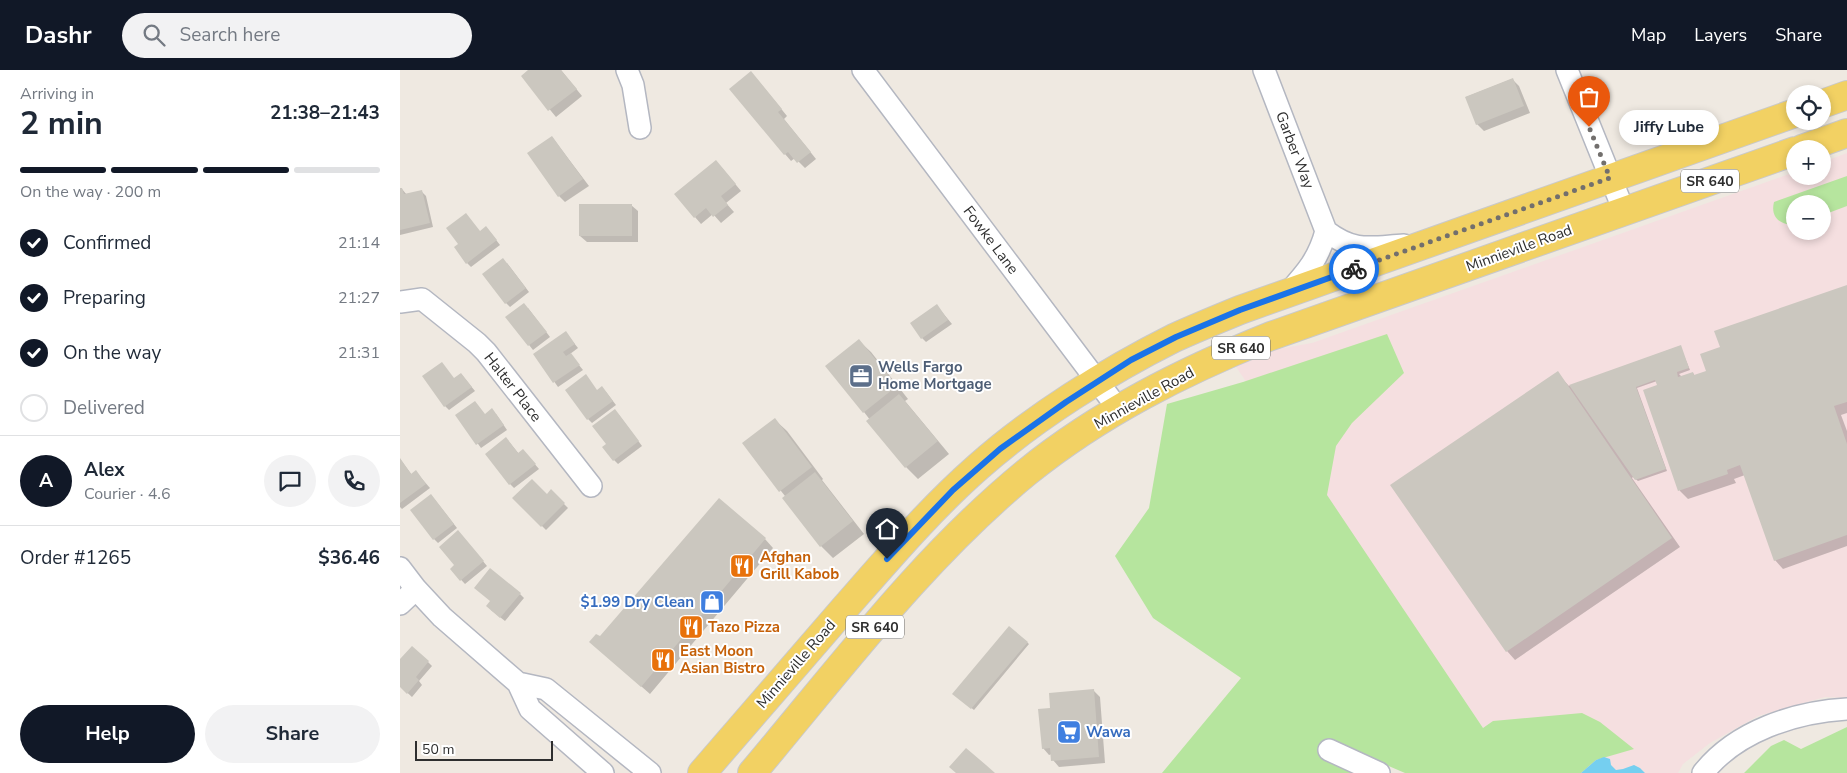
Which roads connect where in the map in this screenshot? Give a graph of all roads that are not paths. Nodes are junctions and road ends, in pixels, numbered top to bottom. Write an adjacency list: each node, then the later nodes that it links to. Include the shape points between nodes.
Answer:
1 (627, 70): 8 (street, via 633,85)
2 (863, 70): 18 (street, Fowke Lane)
3 (1264, 70): 14 (street, Garber Way)
4 (1567, 70): 12 (street)
5 (1847, 95): 6 (main road)
6 (1831, 101)
7 (1786, 116): 12 (main road, Minnieville Road / SR 640)
8 (640, 128)
9 (1847, 133): 10 (main road)
10 (1827, 140)
11 (1786, 154): 13 (main road, Minnieville Road / SR 640)
12 (1610, 178): 13 (street); 15 (main road, Minnieville Road / SR 640)
13 (1624, 211): 19 (main road, Minnieville Road / SR 640, via 1271,336 1190,371)
14 (1326, 231): 15 (street, via 1344,243 1361,248); 16 (street, via 1315,260)
15 (1422, 244): 16 (main road, Minnieville Road / SR 640)
16 (1288, 293): 18 (main road, Minnieville Road / SR 640, via 1176,337 1131,360)
17 (400, 302): 20 (street, Halter Place, via 422,299 477,343)
18 (1098, 382): 19 (street, Fowke Lane); 29 (main road, Minnieville Road / SR 640, via 1000,449 953,490 887,559)
19 (1118, 410): 30 (main road, Minnieville Road / SR 640, via 1028,471 965,529 877,624)
20 (591, 486)
21 (400, 568): 22 (street)
22 (416, 589): 23 (street); 24 (street, via 442,617)
23 (400, 604)
24 (518, 683): 27 (street, via 530,708); 28 (street, via 546,689)
25 (1847, 709): 32 (street, via 1800,716 1760,730 1735,744)
26 (1329, 750): 31 (street)
27 (603, 773)
28 (650, 773)
29 (702, 773)
30 (752, 773)
31 (1379, 773)
32 (1703, 773)

